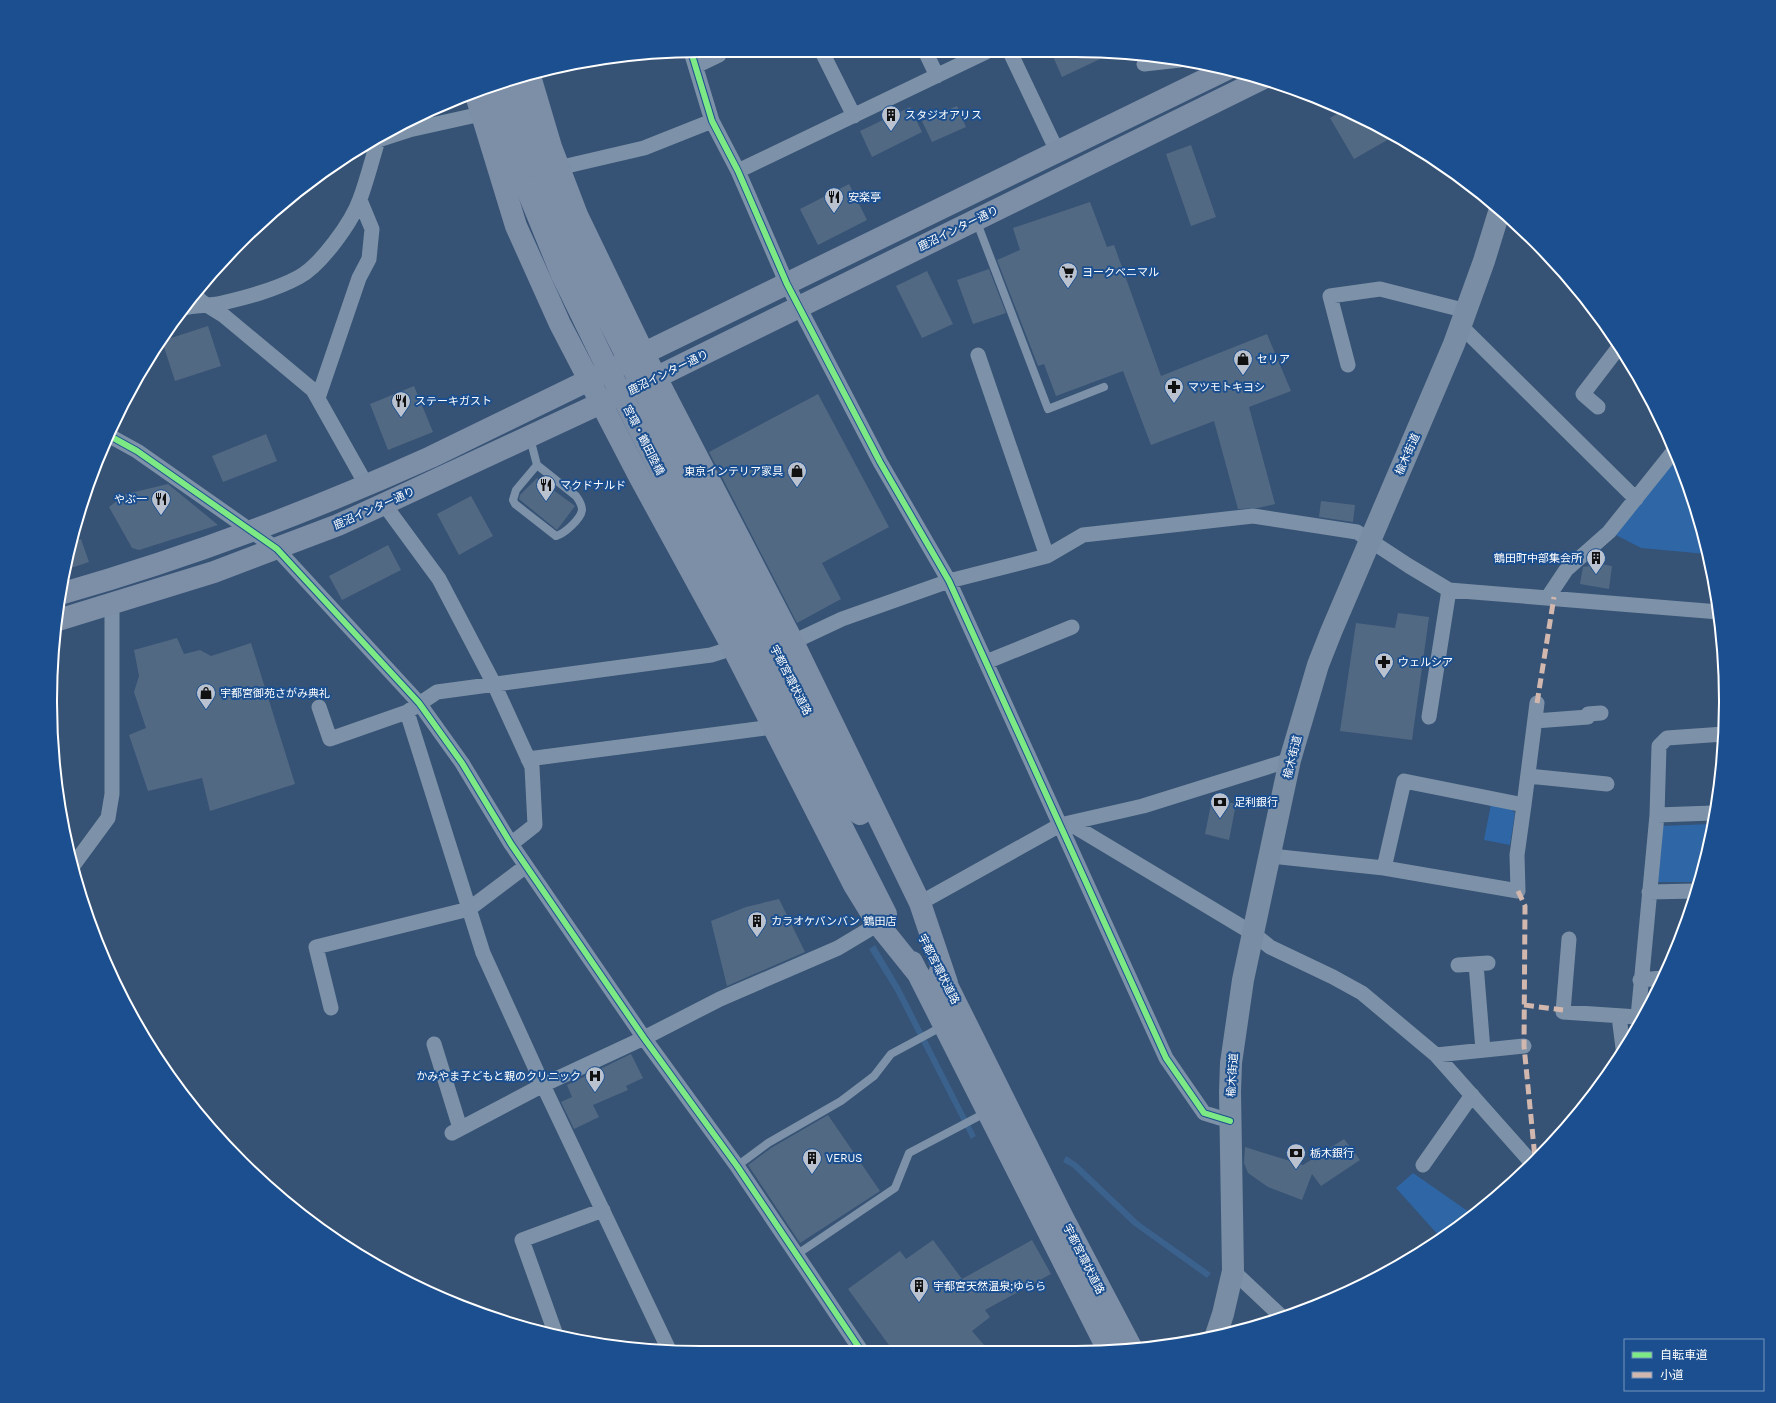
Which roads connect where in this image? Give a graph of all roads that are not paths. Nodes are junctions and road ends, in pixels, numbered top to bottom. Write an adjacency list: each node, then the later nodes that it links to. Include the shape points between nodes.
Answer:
1 (711, 57): 6 (street)
2 (824, 57): 17 (street)
3 (928, 57): 10 (street)
4 (976, 57): 10 (street)
5 (1012, 57): 21 (street)
6 (694, 61): 18 (street)
7 (1156, 63): 8 (street)
8 (1144, 64)
9 (1218, 73): 21 (main road)
10 (937, 76): 17 (street)
11 (530, 81): 23 (main road)
12 (1254, 83): 26 (main road, 鹿沼インター通り)
13 (514, 85): 23 (main road)
14 (496, 90): 23 (main road)
15 (477, 98): 16 (main road)
16 (481, 114): 19 (street); 38 (main road, via 516,226 557,318)
17 (854, 116): 22 (street)
18 (712, 121): 22 (street); 23 (street, via 644,148)
19 (412, 125)
20 (374, 146): 24 (street)
21 (1058, 153): 27 (main road)
22 (738, 171): 27 (street)
23 (543, 179): 34 (main road, via 577,215); 57 (main road, 宮環・鶴田陸橋, bridge, via 584,272)
24 (360, 200): 29 (street, via 338,237 322,257 301,276 275,288 220,304); 40 (street, via 372,229 370,259 359,278)
25 (1498, 216): 32 (street, 楡木街道)
26 (975, 219): 31 (main road, 鹿沼インター通り); 39 (lane, via 1048,409)
27 (787, 284): 31 (street); 34 (main road)
28 (199, 298): 29 (street)
29 (207, 304): 30 (street); 40 (street, via 313,390)
30 (192, 306)
31 (799, 307): 37 (main road, 鹿沼インター通り); 54 (street, via 880,462)
32 (1464, 319): 36 (street, via 1380,289 1330,296); 48 (street); 51 (street, 楡木街道)
33 (1615, 352): 42 (street, via 1583,394)
34 (644, 354): 37 (main road); 38 (main road)
35 (978, 355): 53 (street)
36 (1348, 365)
37 (657, 377): 41 (main road, 鹿沼インター通り); 63 (main road)
38 (590, 381): 41 (main road); 47 (main road)
39 (1104, 387)
40 (318, 398): 47 (street)
41 (602, 404): 44 (main road, 鹿沼インター通り); 64 (main road)
42 (1598, 407)
43 (114, 437): 50 (street)
44 (529, 437): 46 (lane); 49 (main road, 鹿沼インター通り)
45 (1671, 456): 48 (street)
46 (537, 465): 46 (lane, via 580,502 581,514 565,533 556,536 512,500 516,490)
47 (367, 486): 50 (main road)
48 (1636, 499): 58 (street, via 1609,532 1566,570)
49 (384, 504): 52 (main road, 鹿沼インター通り); 66 (street, via 439,578)
50 (254, 531): 52 (street); 56 (main road, via 114,579)
51 (1370, 539): 53 (street, via 1357,532 1253,516 1083,535); 55 (street); 76 (street, 楡木街道, via 1318,665)
52 (278, 549): 59 (main road, 鹿沼インター通り); 69 (street)
53 (1047, 556): 54 (street)
54 (949, 581): 63 (street, via 842,619); 65 (street)
55 (1449, 590): 58 (street); 71 (street)
56 (67, 592)
57 (737, 596): 96 (main road, 宇都宮環状道路); 99 (main road, 宇都宮環状道路)
58 (1548, 597): 60 (street)
59 (112, 604): 61 (main road, 鹿沼インター通り); 85 (street, via 112,794 108,818)
60 (1712, 611)
61 (63, 619)
62 (1072, 626): 65 (street)
63 (793, 642): 90 (main road)
64 (733, 648): 66 (street, via 711,655); 73 (main road)
65 (986, 662): 82 (street)
66 (494, 684): 69 (street, via 437,692); 75 (street)
67 (1537, 703): 72 (street)
68 (319, 707): 69 (street, via 330,739)
69 (413, 708): 83 (street, via 462,763); 91 (street)
70 (1601, 713): 72 (street, via 1588,714 1588,717)
71 (1429, 718)
72 (1535, 721): 77 (street)
73 (773, 727): 75 (street); 92 (main road, via 845,869)
74 (1718, 734): 81 (street, via 1667,738 1660,746)
75 (528, 759): 83 (street, via 532,767 535,825)
76 (1290, 760): 82 (street, via 1143,806); 84 (street, 楡木街道)
77 (1528, 776): 78 (street); 79 (street)
78 (1608, 784)
79 (1524, 805): 87 (street, via 1404,781); 87 (street, via 1517,855 1518,891)
80 (1709, 813): 81 (street)
81 (1657, 815): 89 (street)
82 (1065, 824): 90 (street); 93 (street); 114 (street, via 1166,1058 1204,1113)
83 (512, 844): 86 (street)
84 (1271, 856): 87 (street); 93 (street, 楡木街道)
85 (77, 860)
86 (526, 866): 91 (street); 105 (street)
87 (1384, 868)
88 (1690, 891): 89 (street)
89 (1649, 892): 98 (street)
90 (920, 903): 99 (main road)
91 (469, 909): 100 (street, via 316,946); 111 (street, via 483,953)
92 (878, 924): 96 (main road); 105 (street, via 838,948 720,999)
93 (1254, 934): 110 (street, via 1270,947 1362,993); 114 (street, 楡木街道, via 1243,980 1232,1056)
94 (1569, 939): 102 (street, via 1563,1012)
95 (1458, 965): 109 (street, via 1482,963)
96 (919, 975): 104 (main road, 宇都宮環状道路)
97 (1657, 979): 98 (street)
98 (1640, 980): 101 (street)
99 (947, 984): 124 (main road, 宇都宮環状道路, via 1059,1211)
100 (331, 1008)
101 (1638, 1014)
102 (1619, 1016): 103 (street); 106 (street)
103 (1637, 1017)
104 (937, 1029): 113 (main road, 宇都宮環状道路); 117 (lane, via 891,1054 874,1076 842,1101 768,1143)
105 (644, 1038): 111 (street); 117 (street)
106 (1622, 1041)
107 (434, 1044): 111 (street, via 456,1131)
108 (1524, 1046): 109 (street)
109 (1483, 1050): 110 (street)
110 (1436, 1056): 112 (street)
111 (543, 1085): 118 (street)
112 (1472, 1095): 115 (street); 116 (street)
113 (980, 1116): 119 (lane, via 909,1153 895,1188); 126 (main road, 宇都宮環状道路)
114 (1230, 1121): 120 (street, 楡木街道)
115 (1528, 1159)
116 (1422, 1165)
117 (737, 1166): 119 (street)
118 (602, 1210): 122 (street, via 522,1240); 125 (street)
119 (796, 1255): 127 (street)
120 (1233, 1271): 121 (street); 123 (street, 楡木街道)
121 (1278, 1313)
122 (554, 1329)
123 (1218, 1330)
124 (1129, 1344)
125 (667, 1345)
126 (1105, 1345)
127 (858, 1346)

